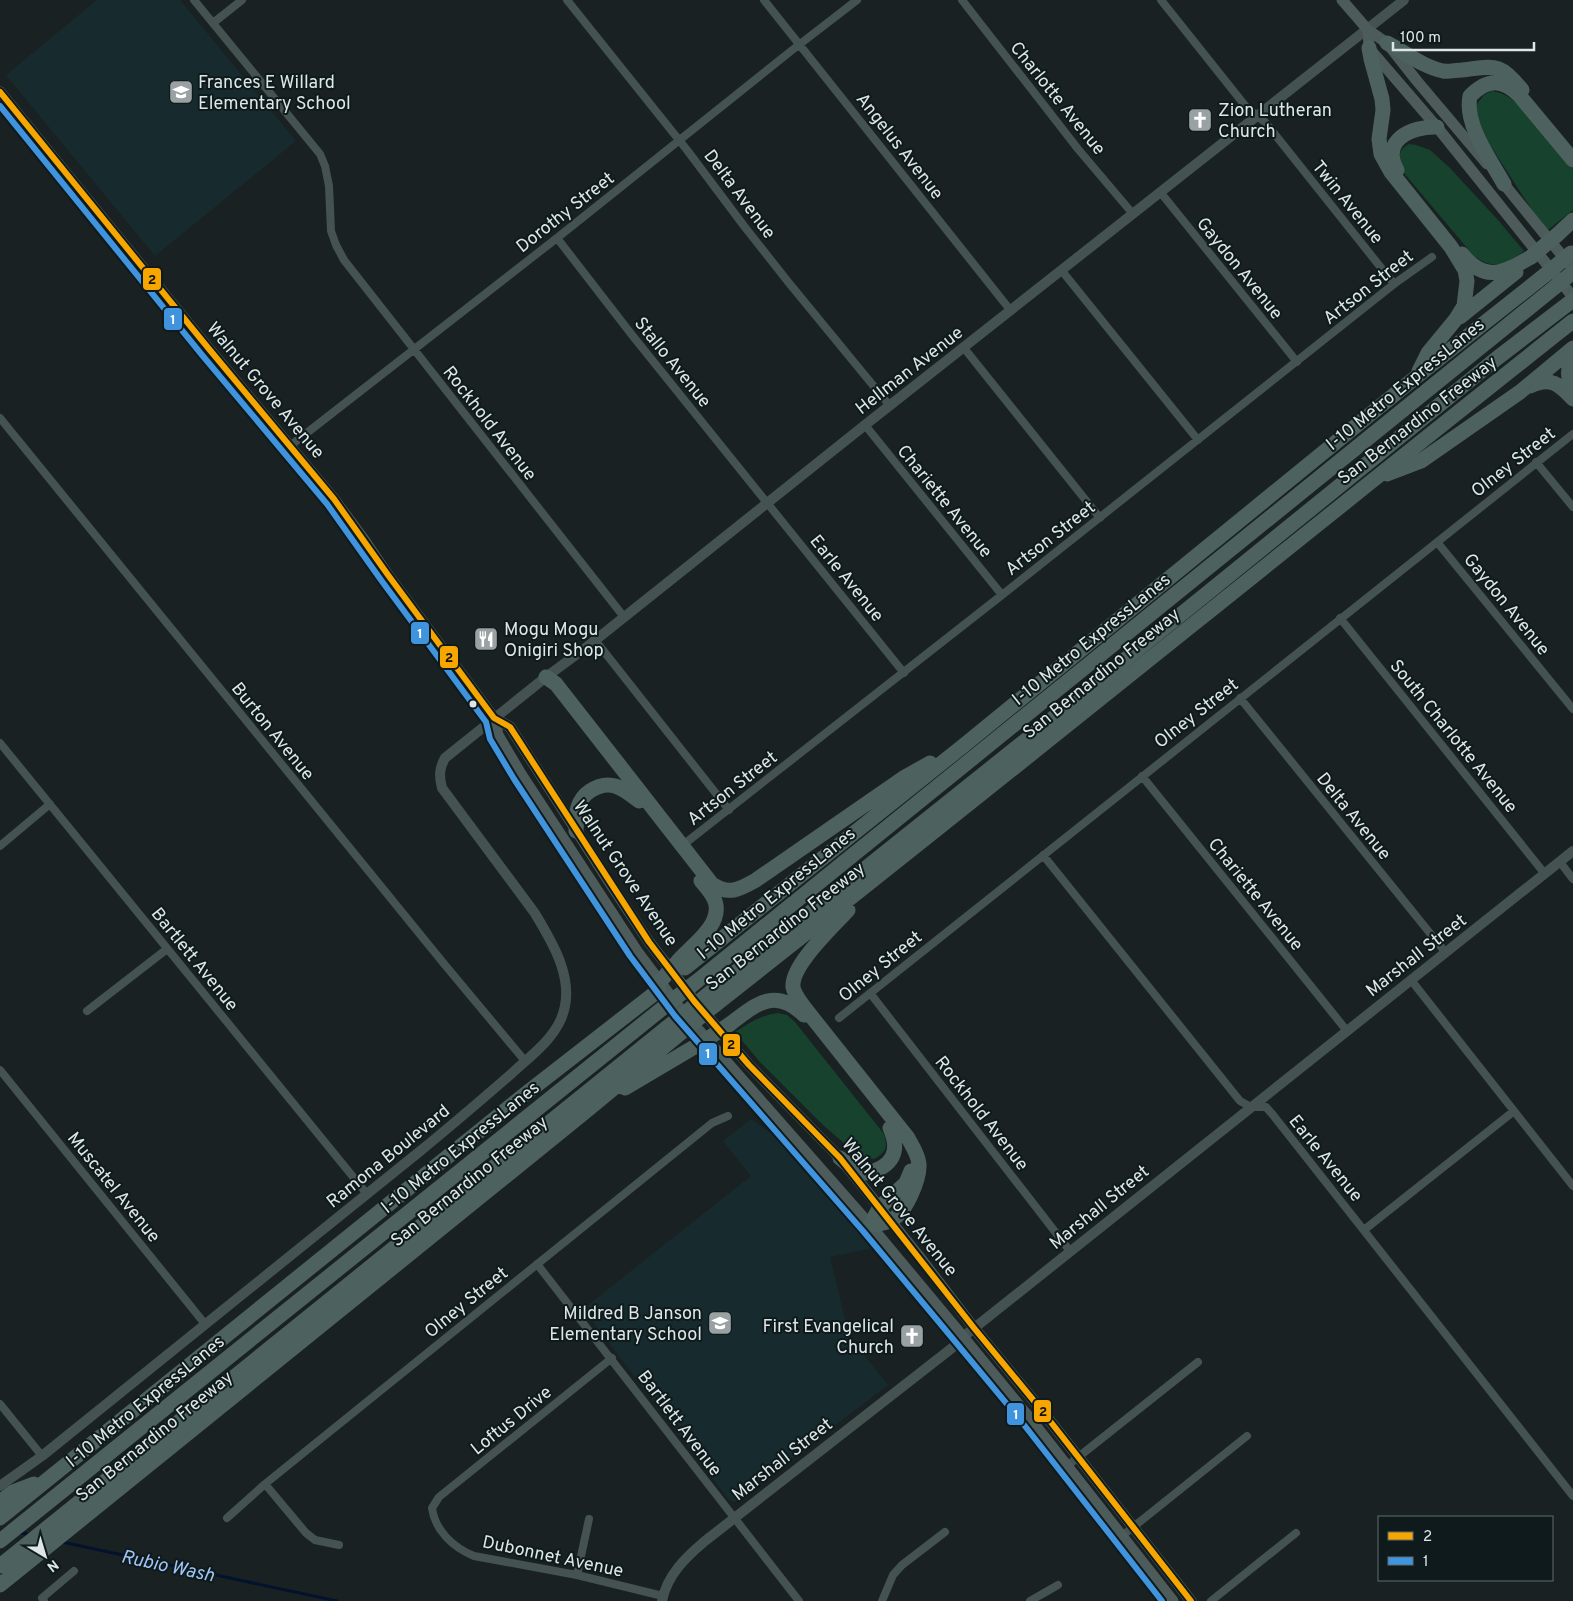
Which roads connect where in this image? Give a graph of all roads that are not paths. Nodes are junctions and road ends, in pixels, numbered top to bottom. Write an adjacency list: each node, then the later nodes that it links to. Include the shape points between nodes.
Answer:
1 (194, 0): 10 (street, Rockhold Avenue)
2 (242, 0): 10 (street)
3 (567, 0): 18 (street, Delta Avenue)
4 (764, 0): 13 (street, Angelus Avenue)
5 (857, 0): 13 (street, Dorothy Street)
6 (962, 0): 23 (street, Charlotte Avenue)
7 (1161, 0): 16 (street, Twin Avenue, via 1247,108)
8 (1342, 0): 11 (main road)
9 (1404, 0): 11 (street, Hellman Avenue)
10 (213, 23): 40 (street, Rockhold Avenue, via 320,154 329,186 331,231 336,245 344,260)
11 (1368, 30): 12 (main road); 14 (main road); 16 (street, Hellman Avenue)
12 (1387, 43): 19 (highway, via 1444,71 1491,66 1507,72); 21 (main road)
13 (800, 44): 18 (street, Dorothy Street); 35 (street, Angelus Avenue)
14 (1369, 48): 17 (main road); 36 (highway, via 1384,110 1379,138 1381,154 1465,270 1464,306)
15 (0, 92): 52 (main road, Walnut Grove Avenue)
16 (1257, 116): 22 (street, Hellman Avenue); 33 (street, Twin Avenue)
17 (1436, 126): 29 (highway, via 1413,130 1392,148 1393,164 1408,186 1476,268 1500,273); 34 (main road)
18 (679, 140): 27 (street, Dorothy Street); 47 (street, Delta Avenue)
19 (1573, 150)
20 (1573, 160): 21 (highway, via 1510,86 1492,82 1484,84 1470,96 1470,120)
21 (1504, 184): 32 (main road)
22 (1161, 193): 23 (street, Hellman Avenue); 42 (street, Gaydon Avenue)
23 (1133, 214): 31 (street, Hellman Avenue)
24 (1573, 220): 26 (highway)
25 (1573, 224): 26 (highway)
26 (1557, 235): 29 (highway, bridge)
27 (558, 238): 40 (street, Dorothy Street); 55 (street, Stallo Avenue)
28 (1572, 253): 43 (highway, San Bernardino Freeway, bridge)
29 (1530, 256): 36 (highway)
30 (1432, 257): 33 (street, Artson Street)
31 (1062, 271): 35 (street, Hellman Avenue); 51 (street)
32 (1573, 271): 132 (highway, I-10 Metro ExpressLanes, bridge)
33 (1394, 284): 42 (street, Artson Street)
34 (1571, 300): 89 (highway, I-10 Metro ExpressLanes, via 1010,753)
35 (1011, 310): 38 (street, Hellman Avenue)
36 (1456, 319): 43 (highway, via 1428,353)
37 (1573, 321): 54 (highway, San Bernardino Freeway)
38 (964, 348): 47 (street, Hellman Avenue); 57 (street)
39 (1573, 348): 45 (highway)
40 (414, 350): 52 (street, Dorothy Street); 60 (street, Rockhold Avenue)
41 (1573, 359): 44 (highway, via 1568,379)
42 (1296, 362): 51 (street, Artson Street)
43 (1416, 378): 69 (highway, San Bernardino Freeway)
44 (1573, 387)
45 (1520, 392): 46 (highway, via 1537,383 1551,381); 54 (highway, via 1421,461)
46 (1573, 399)
47 (890, 406): 49 (street, Hellman Avenue)
48 (0, 418): 94 (street, Burton Avenue)
49 (865, 425): 55 (street, Hellman Avenue); 59 (street, Chariette Avenue)
50 (1573, 434): 53 (street, Olney Street)
51 (1198, 440): 57 (street, Artson Street)
52 (290, 446): 67 (main road, Walnut Grove Avenue, via 334,499)
53 (1536, 462): 56 (street); 58 (street, Olney Street)
54 (1372, 480): 82 (highway, San Bernardino Freeway)
55 (767, 503): 60 (street, Hellman Avenue); 63 (street, Earle Avenue)
56 (1573, 508)
57 (1100, 518): 59 (street, Artson Street)
58 (1437, 542): 61 (street, Olney Street); 66 (street, Gaydon Avenue)
59 (1002, 595): 63 (street, Artson Street)
60 (624, 617): 62 (street, Hellman Avenue)
61 (1340, 618): 65 (street, Olney Street); 81 (street, South Charlotte Avenue)
62 (595, 640): 64 (street, Hellman Avenue); 74 (street)
63 (904, 673): 74 (street, Artson Street)
64 (546, 677): 67 (street, Hellman Avenue); 69 (highway, via 556,684 712,884 726,891 756,880 905,777); 72 (highway)
65 (1240, 698): 71 (street, Olney Street); 85 (street, Delta Avenue)
66 (1573, 709)
67 (494, 718): 70 (street, Hellman Avenue, via 450,753); 75 (main road, Walnut Grove Avenue, via 510,727); 106 (main road, Walnut Grove Avenue, via 498,735 521,774 637,951 688,1018)
68 (0, 743): 73 (street, Bartlett Avenue)
69 (963, 746): 86 (highway, San Bernardino Freeway)
70 (439, 771): 94 (street, Ramona Boulevard, via 442,788 546,932 567,986 566,1003 555,1032)
71 (1142, 776): 79 (street, Olney Street); 93 (street, Chariette Avenue)
72 (639, 801): 75 (highway, via 616,786 596,787 581,801); 86 (highway, via 715,902 714,919)
73 (50, 804): 77 (street); 84 (street, Bartlett Avenue)
74 (729, 810): 76 (street, Artson Street)
75 (576, 831): 101 (main road, Walnut Grove Avenue, via 649,942 694,1001 749,1064)
76 (688, 842)
77 (0, 846)
78 (1573, 851): 80 (street, Marshall Street)
79 (1043, 855): 88 (street, Olney Street); 96 (street, Earle Avenue, via 1240,1101)
80 (1560, 862): 81 (street, Marshall Street); 83 (street)
81 (1545, 874): 85 (street, Marshall Street)
82 (876, 879): 89 (highway, San Bernardino Freeway); 105 (highway, via 803,960 793,980 793,989 914,1149 919,1161 915,1185 903,1210)
83 (1573, 879)
84 (167, 948): 90 (street); 103 (street, Bartlett Avenue)
85 (1446, 953): 87 (street, Marshall Street)
86 (682, 964): 124 (highway, San Bernardino Freeway, bridge, via 656,991 47,1479 13,1492)
87 (1411, 980): 93 (street, Marshall Street); 97 (street)
88 (870, 993): 91 (street, Olney Street); 108 (street, Rockhold Avenue)
89 (711, 1000): 92 (highway, I-10 Metro ExpressLanes, bridge)
90 (87, 1011)
91 (839, 1018)
92 (684, 1022): 98 (highway, San Bernardino Freeway); 134 (highway, I-10 Metro ExpressLanes)
93 (1348, 1031): 96 (street, Marshall Street)
94 (525, 1061): 103 (street, Ramona Boulevard)
95 (0, 1070): 110 (street, Muscatel Avenue)
96 (1251, 1107): 107 (street, Earle Avenue, via 1266,1107); 108 (street, Marshall Street)
97 (1514, 1111): 102 (street); 107 (street)
98 (585, 1112): 100 (highway, bridge, via 701,1044 752,1008 763,1002 780,1001 791,1004 804,1015); 137 (highway, San Bernardino Freeway)
99 (728, 1116): 109 (street, Olney Street, via 712,1123)
100 (890, 1128): 101 (highway, via 896,1146 894,1156 883,1167 867,1173 852,1168); 104 (highway, via 908,1154 911,1170 906,1183)
101 (840, 1158): 104 (main road, Walnut Grove Avenue)
102 (1573, 1186)
103 (367, 1194): 110 (street, Ramona Boulevard)
104 (880, 1207): 105 (main road, Walnut Grove Avenue); 106 (highway)
105 (891, 1221): 106 (highway); 111 (main road, Walnut Grove Avenue)
106 (870, 1225): 112 (main road, Walnut Grove Avenue)
107 (1364, 1230): 122 (street, Earle Avenue)
108 (1070, 1251): 111 (street, Marshall Street)
109 (537, 1264): 113 (street, Bartlett Avenue); 120 (street, Olney Street)
110 (205, 1324): 117 (street, Ramona Boulevard)
111 (974, 1328): 112 (street, Marshall Street); 118 (main road, Walnut Grove Avenue)
112 (963, 1337): 119 (main road, Walnut Grove Avenue); 126 (street, Marshall Street)
113 (612, 1358): 123 (street, Loftus Drive, via 439,1497); 126 (street, Bartlett Avenue)
114 (1198, 1362): 118 (street)
115 (0, 1405): 117 (street)
116 (1247, 1436): 128 (street)
117 (42, 1456): 121 (street, Ramona Boulevard)
118 (1078, 1457): 119 (street); 128 (main road, Walnut Grove Avenue)
119 (1067, 1466): 131 (main road, Walnut Grove Avenue)
120 (265, 1484): 125 (street, Olney Street); 133 (street, via 306,1533 315,1540)
121 (0, 1486)
122 (1573, 1496)
123 (432, 1508): 136 (street, Dubonnet Avenue, via 438,1527 462,1551)
124 (2, 1511)
125 (226, 1518)
126 (735, 1518): 140 (street, Marshall Street, via 682,1561); 142 (street, Bartlett Avenue)
127 (589, 1519): 136 (street)
128 (1133, 1527): 131 (street); 146 (main road, Walnut Grove Avenue)
129 (945, 1532): 143 (street, via 893,1575)
130 (1296, 1533): 147 (street)
131 (1122, 1536): 145 (main road, Walnut Grove Avenue)
132 (0, 1541)
133 (339, 1545)
134 (0, 1566)
135 (74, 1572): 141 (street, via 42,1598)
136 (577, 1575): 140 (street, Dubonnet Avenue)
137 (6, 1581): 139 (highway, San Bernardino Freeway)
138 (1058, 1586): 144 (street)
139 (0, 1594)
140 (662, 1598)
141 (44, 1601)
142 (799, 1601)
143 (882, 1601)
144 (1030, 1601)
145 (1173, 1601)
146 (1190, 1601)
147 (1211, 1601)

